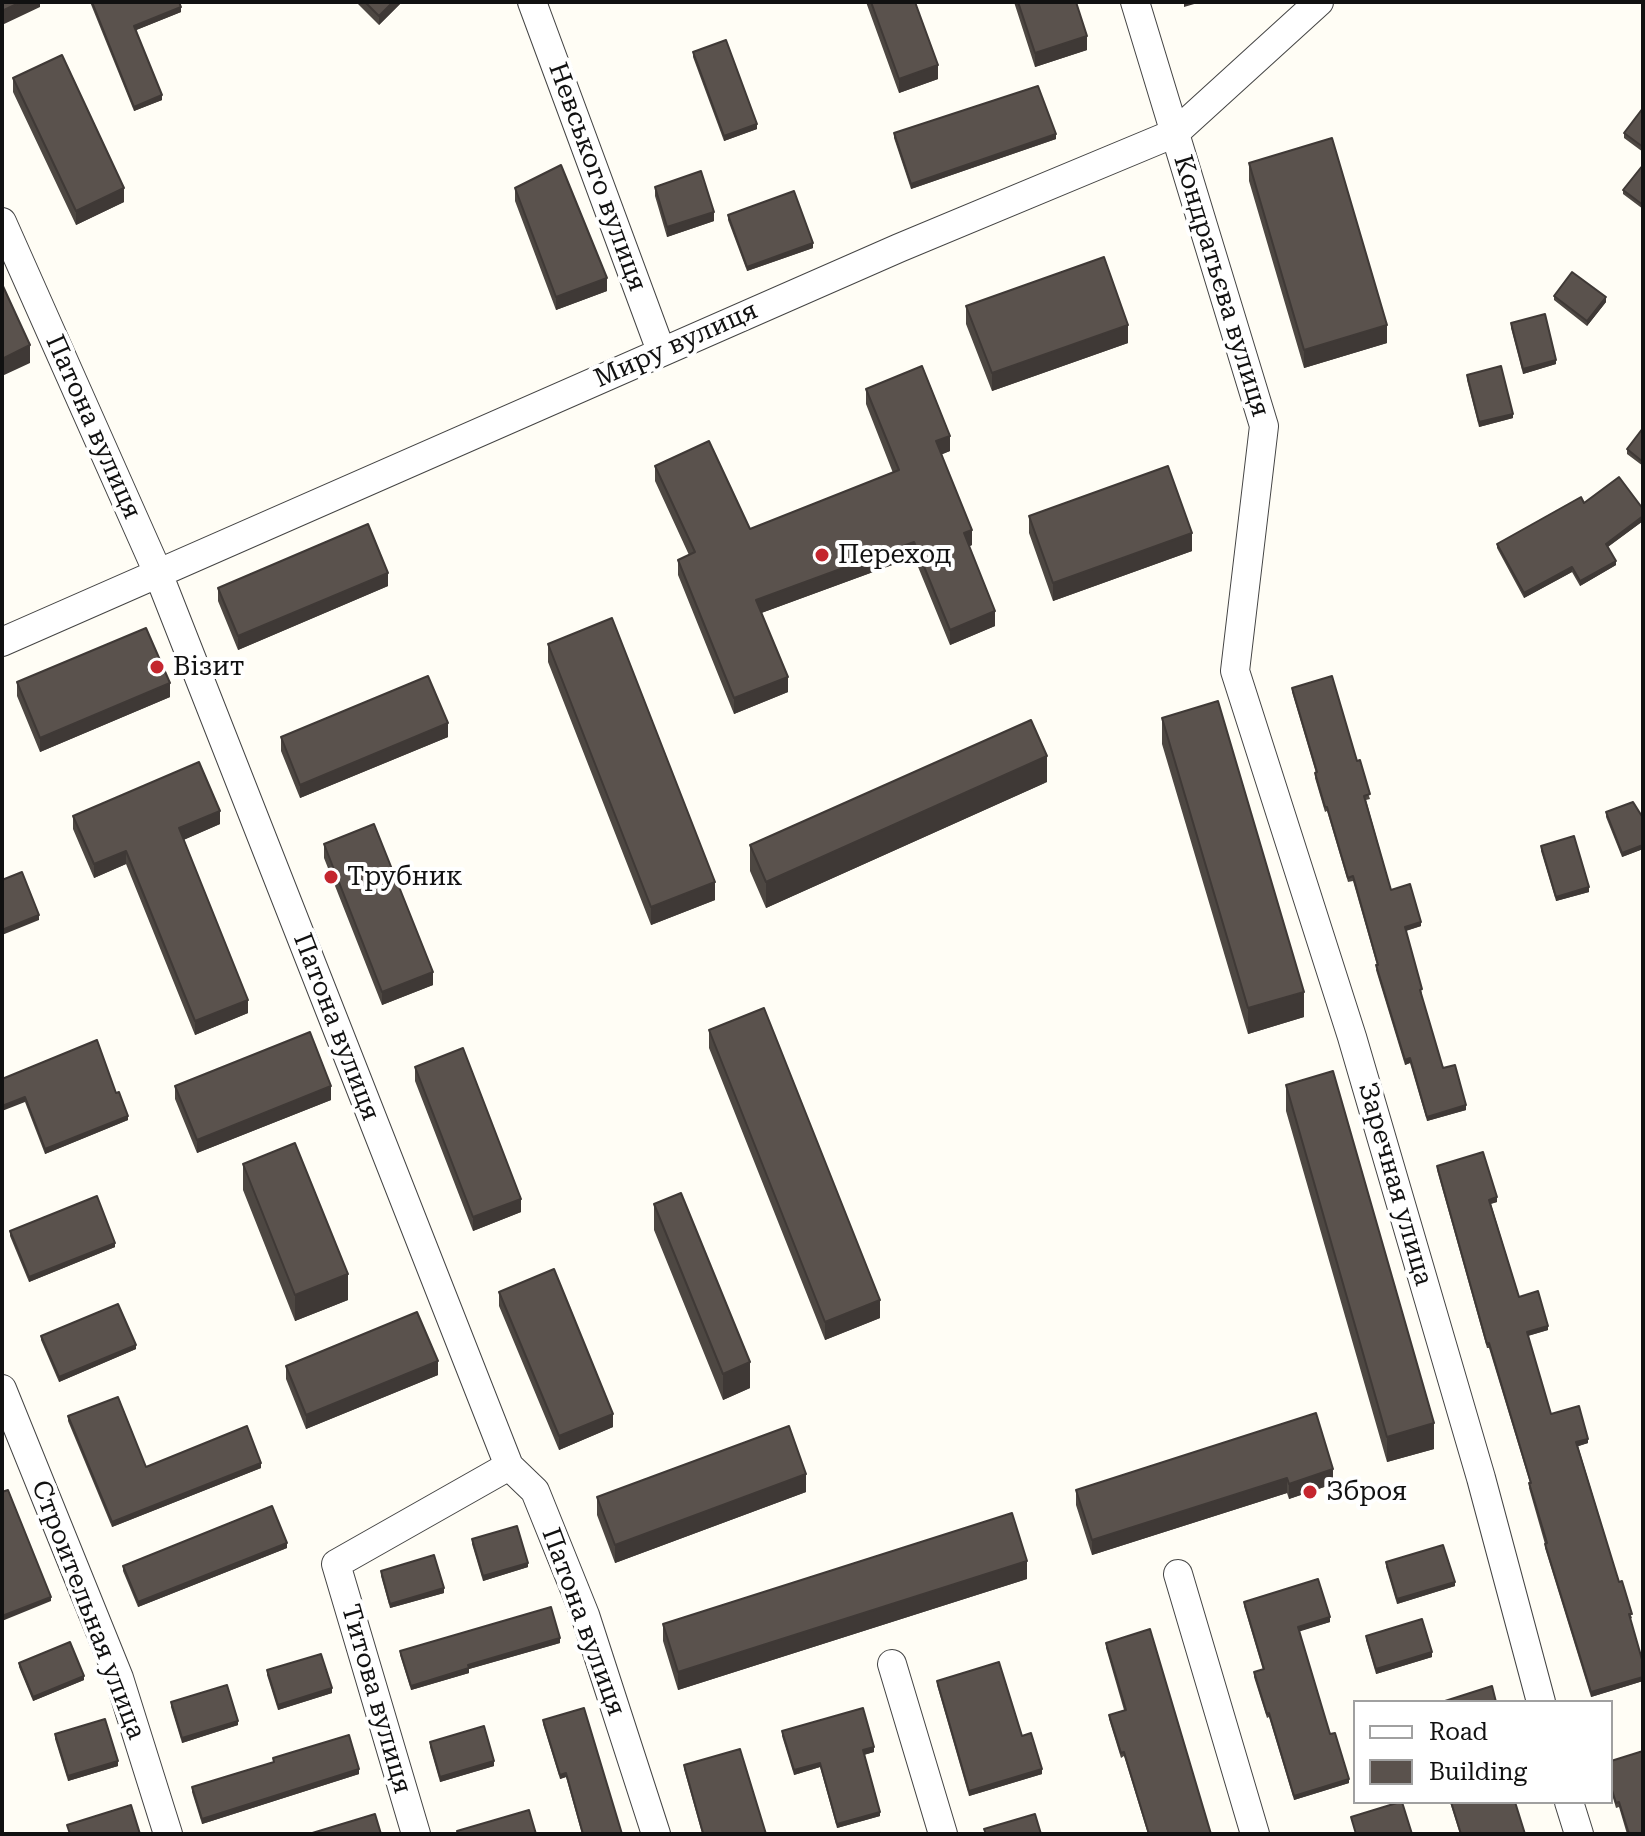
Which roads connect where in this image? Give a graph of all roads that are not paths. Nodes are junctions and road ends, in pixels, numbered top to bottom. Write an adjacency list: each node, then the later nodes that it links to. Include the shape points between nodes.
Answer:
1 (532, 2): 6 (street, Невського вулиця)
2 (1135, 2): 4 (street, Кондратьєва вулиця)
3 (1319, 2): 4 (street, Миру вулиця)
4 (1175, 133): 6 (street, Миру вулиця); 9 (street, Кондратьєва вулиця, via 1264,426)
5 (2, 222): 7 (street, Патона вулиця)
6 (661, 351): 7 (street, Миру вулиця)
7 (158, 573): 8 (street, Миру вулиця); 11 (street, Патона вулиця)
8 (2, 642)
9 (1235, 671): 14 (street, Заречная улица, via 1357,1053)
10 (2, 1389): 16 (street, Строительная улица, via 119,1678)
11 (509, 1466): 17 (street, Титова вулиця, via 336,1564); 18 (street, Патона вулиця, via 535,1491 579,1601)
12 (1178, 1574): 20 (street)
13 (892, 1664): 19 (street)
14 (1540, 1700)
15 (1570, 1804): 21 (street)
16 (168, 1834)
17 (416, 1834)
18 (656, 1834)
19 (943, 1834)
20 (1255, 1834)
21 (1579, 1834)

